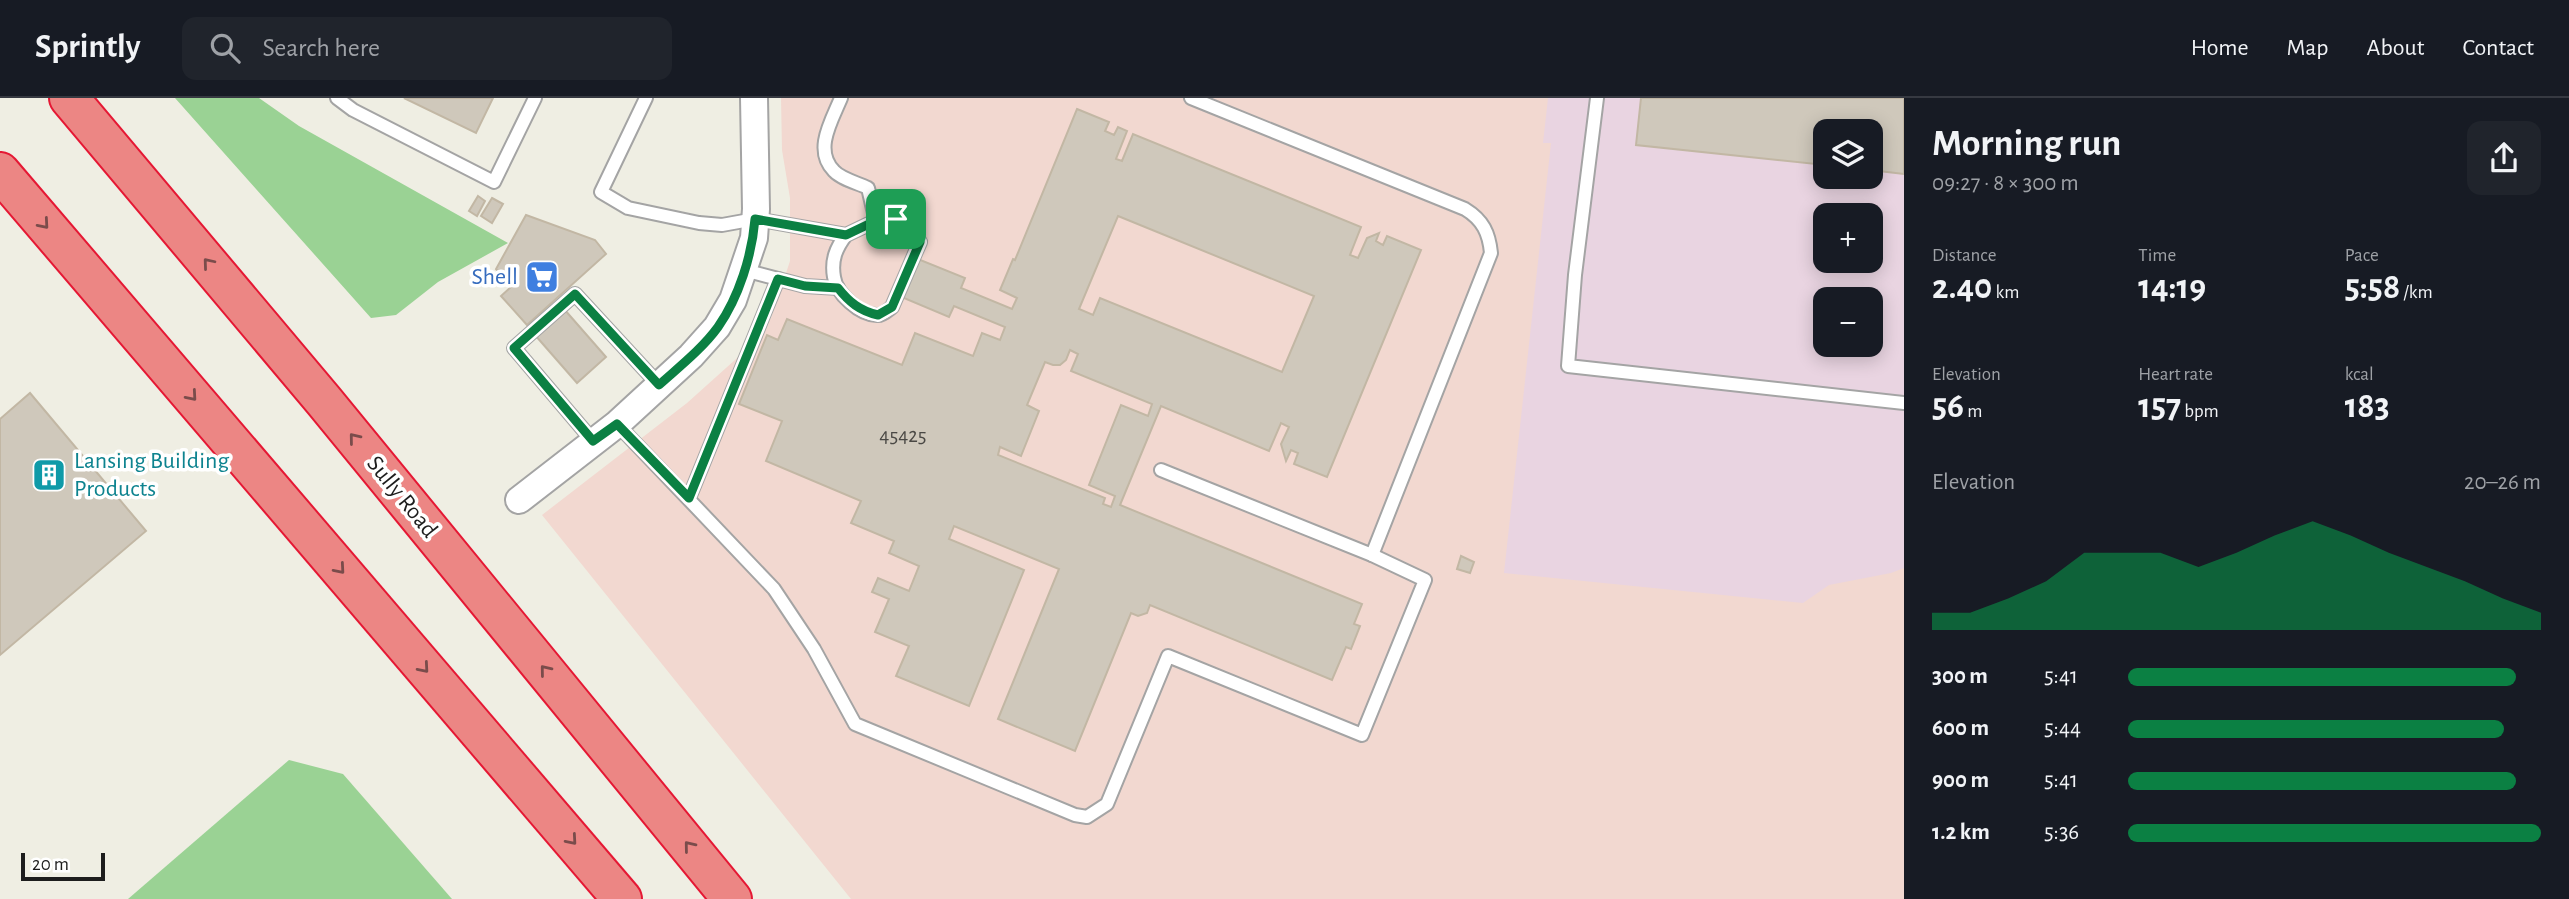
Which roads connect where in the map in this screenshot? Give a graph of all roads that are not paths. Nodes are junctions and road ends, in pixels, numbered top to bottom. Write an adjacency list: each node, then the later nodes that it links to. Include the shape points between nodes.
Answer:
1 (69, 98): 25 (highway, Sully Road, one-way to 1)
2 (337, 98): 3 (lane, via 494,182)
3 (535, 98)
4 (646, 98): 10 (lane, via 601,192 628,208 699,223 722,225)
5 (754, 98): 10 (street)
6 (841, 98): 11 (lane, via 824,144 827,160 835,172 868,188)
7 (1191, 98): 23 (lane, via 1465,209 1488,234 1489,262)
8 (1597, 98): 17 (lane, via 1574,275 1568,366)
9 (0, 172): 24 (highway, one-way to 24)
10 (755, 219): 12 (lane); 13 (street)
11 (876, 222): 12 (lane); 15 (lane, via 905,222 920,242 892,307 878,315 868,313 850,303)
12 (846, 235): 15 (lane, via 833,257)
13 (744, 270): 14 (lane); 16 (street, via 718,327)
14 (778, 279): 15 (lane); 21 (lane)
15 (838, 288)
16 (659, 385): 18 (street); 19 (lane, via 575,294 514,348)
17 (1904, 403)
18 (617, 424): 19 (street); 21 (lane)
19 (593, 441): 22 (street)
20 (1161, 470): 23 (lane)
21 (689, 498): 23 (lane, via 774,589 855,724 1087,817 1107,804 1168,656 1362,735 1425,580)
22 (519, 500)
23 (1372, 555)
24 (622, 899)
25 (732, 899)

